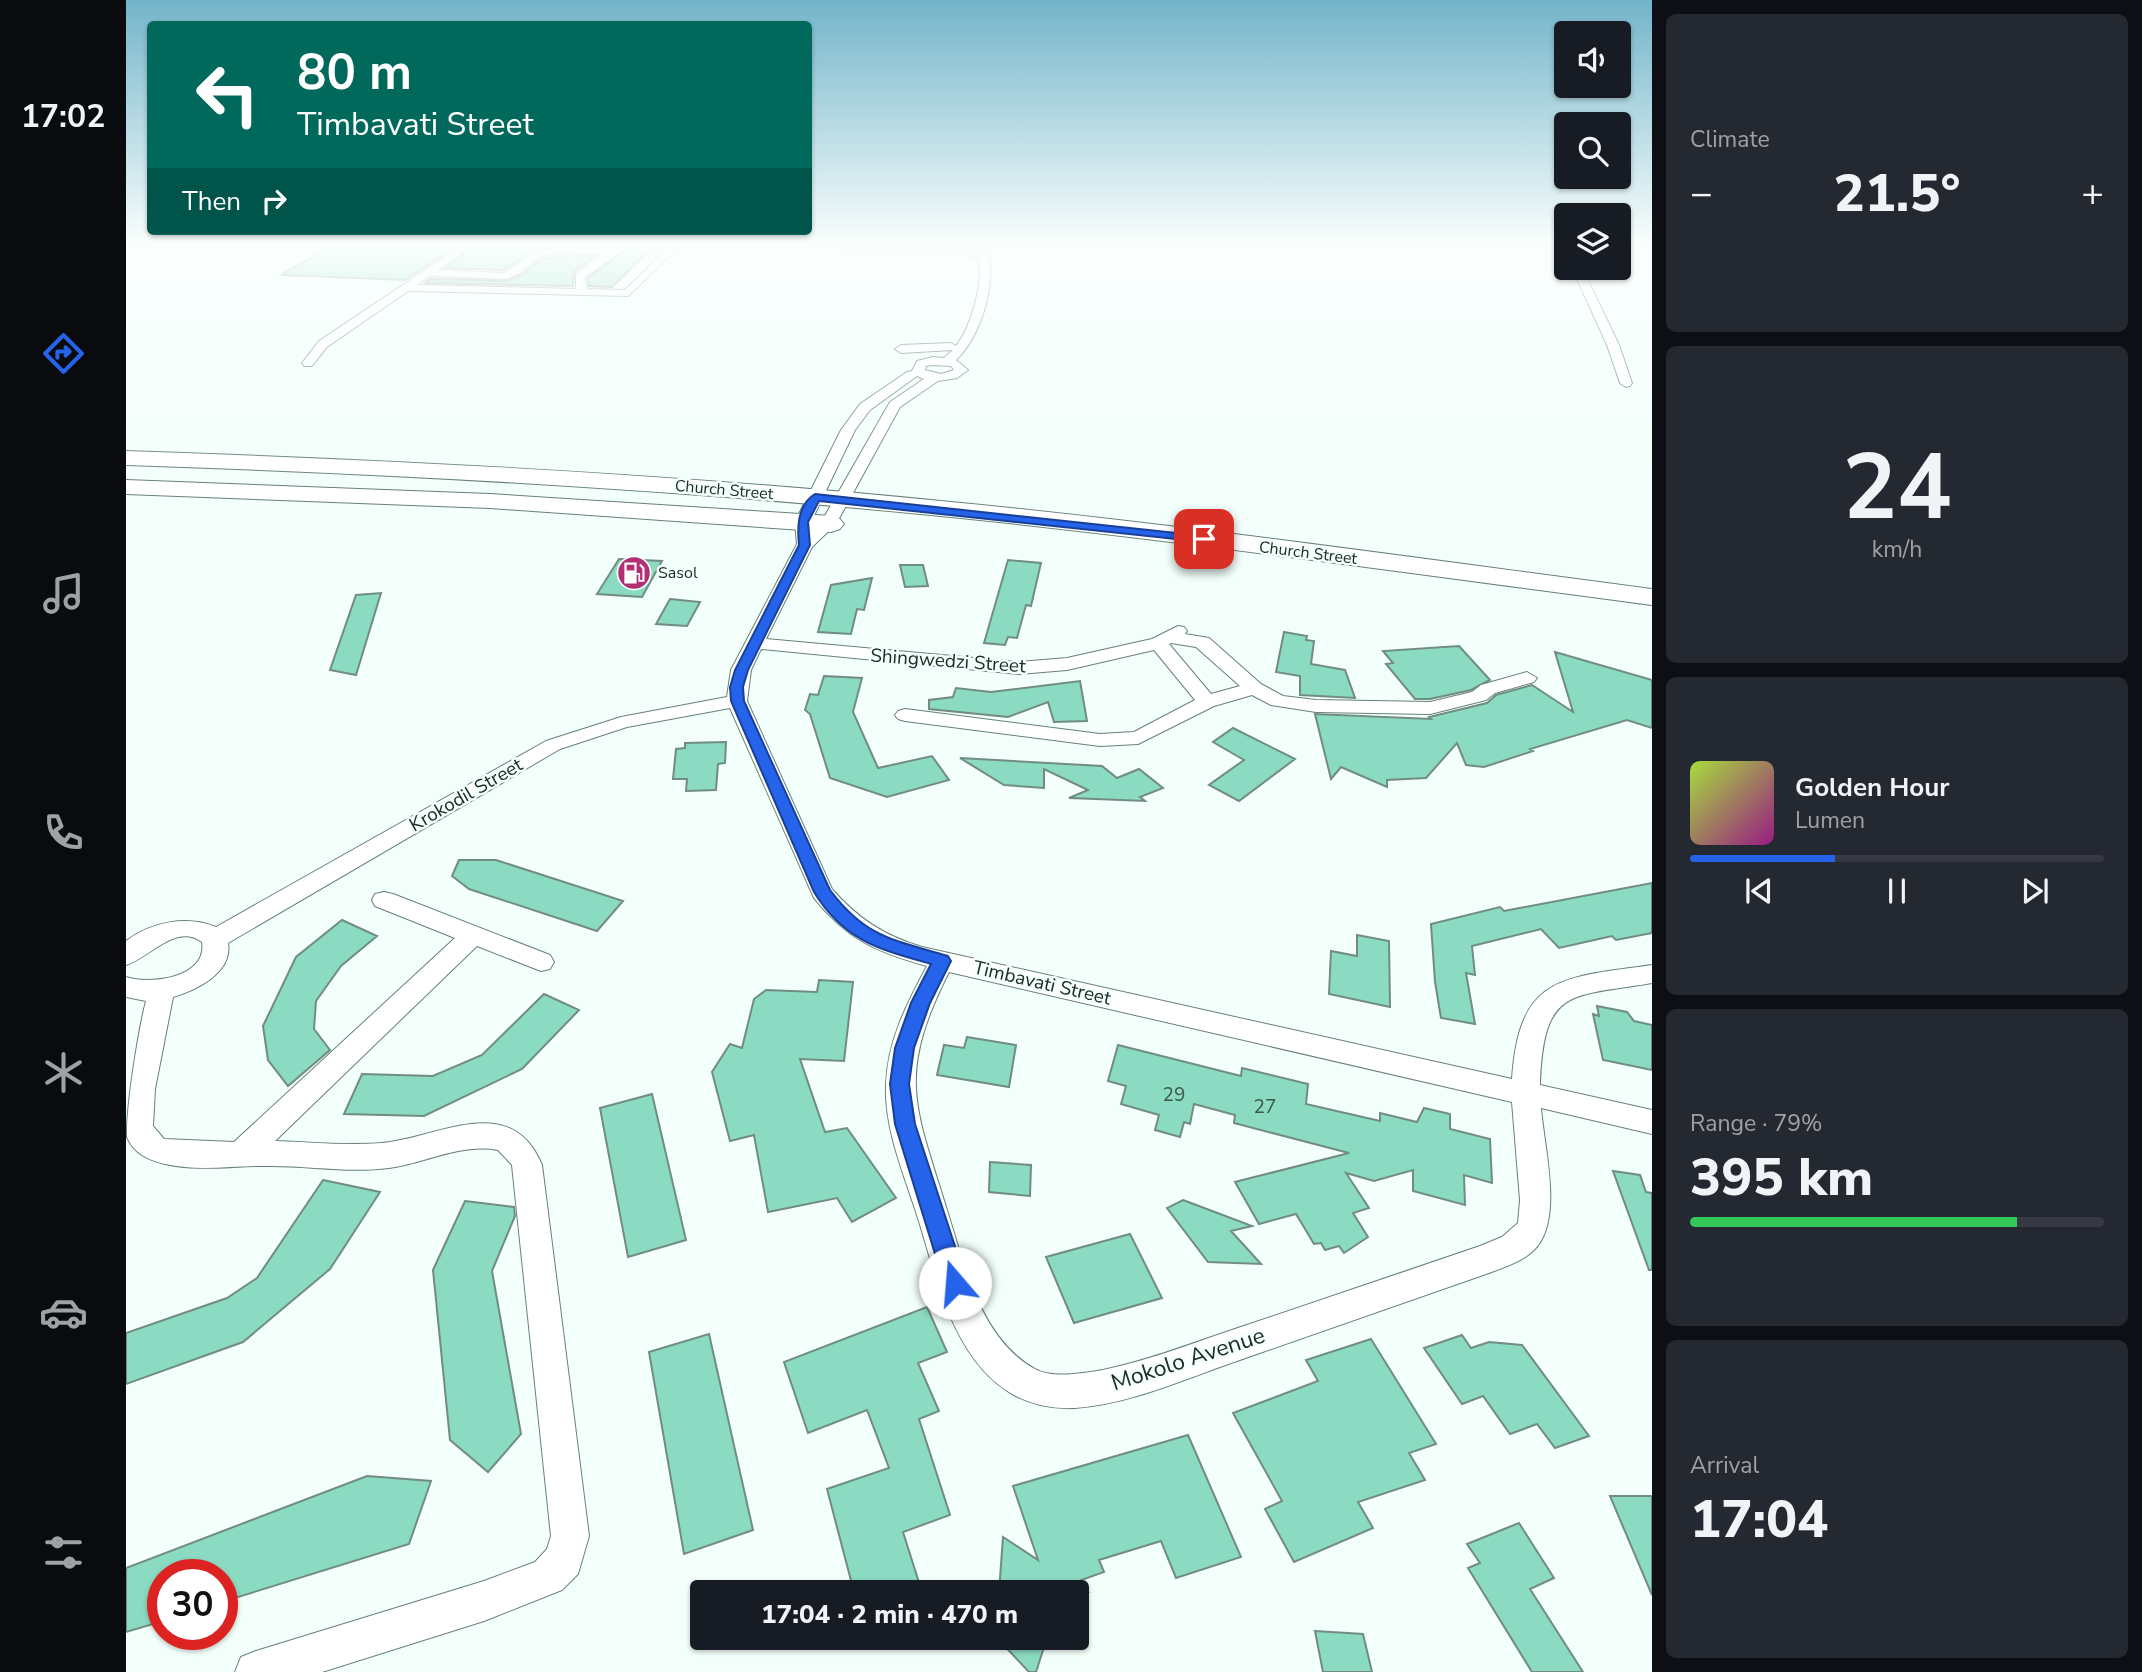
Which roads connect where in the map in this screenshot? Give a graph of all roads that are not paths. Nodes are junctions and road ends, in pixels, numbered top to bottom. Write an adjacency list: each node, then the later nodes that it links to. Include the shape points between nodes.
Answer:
1 (353, 324): 6 (street, via 323,344)
2 (973, 324): 4 (street)
3 (1603, 324): 9 (street)
4 (963, 346): 5 (street); 7 (street, via 901,349 911,359)
5 (947, 362): 7 (street, via 921,364); 8 (street, via 962,370)
6 (308, 363)
7 (913, 374): 8 (street); 11 (street, via 865,407)
8 (935, 377): 10 (street, via 895,405)
9 (1626, 383)
10 (884, 423): 11 (street, via 864,429 855,441); 15 (street)
11 (837, 450): 14 (street)
12 (126, 458): 14 (main road, Church Street, via 557,477)
13 (126, 487): 17 (main road, Church Street, via 490,501)
14 (815, 497): 15 (main road, Church Street); 17 (street)
15 (843, 499): 16 (street); 19 (main road, Church Street, via 1204,539)
16 (841, 525): 17 (main road, Church Street)
17 (804, 533): 22 (street)
18 (1047, 545): 20 (main road, Church Street, via 1468,586)
19 (1652, 597)
20 (1652, 610)
21 (1169, 637): 22 (street, Shingwedzi Street, via 1067,664 1019,668); 24 (street, via 1202,642); 26 (street)
22 (754, 643): 25 (street, via 741,670)
23 (1527, 678): 24 (street, via 1479,696 1419,709 1317,706 1278,701)
24 (1254, 688): 26 (street)
25 (737, 701): 30 (street, Krokodil Street, via 624,721 553,745); 32 (street, Timbavati Street, via 822,892 837,912 878,942)
26 (1207, 702): 27 (street, via 1138,738 1100,740)
27 (905, 715)
28 (384, 900): 29 (street)
29 (473, 935): 33 (street); 40 (street)
30 (214, 939): 31 (street, via 195,929 165,932); 36 (street, via 216,948 205,969)
31 (126, 956)
32 (942, 961): 37 (street, Timbavati Street); 37 (street, Mokolo Avenue, via 920,1003 905,1048 900,1084 905,1124 955,1283 983,1342 1010,1372 1035,1387 1085,1389 1140,1378 1522,1244 1534,1226 1535,1205)
33 (541, 962)
34 (1652, 975): 37 (street, Mokolo Avenue, via 1590,985 1547,1001 1534,1024)
35 (126, 987): 36 (street, via 146,993)
36 (162, 991): 39 (street)
37 (1526, 1095): 38 (street, Timbavati Street)
38 (1652, 1122)
39 (134, 1141): 40 (street, via 190,1153)
40 (242, 1153): 41 (street, via 390,1155 486,1135 510,1140 521,1149 527,1165 570,1536 564,1560 548,1576 484,1601)
41 (257, 1672)

